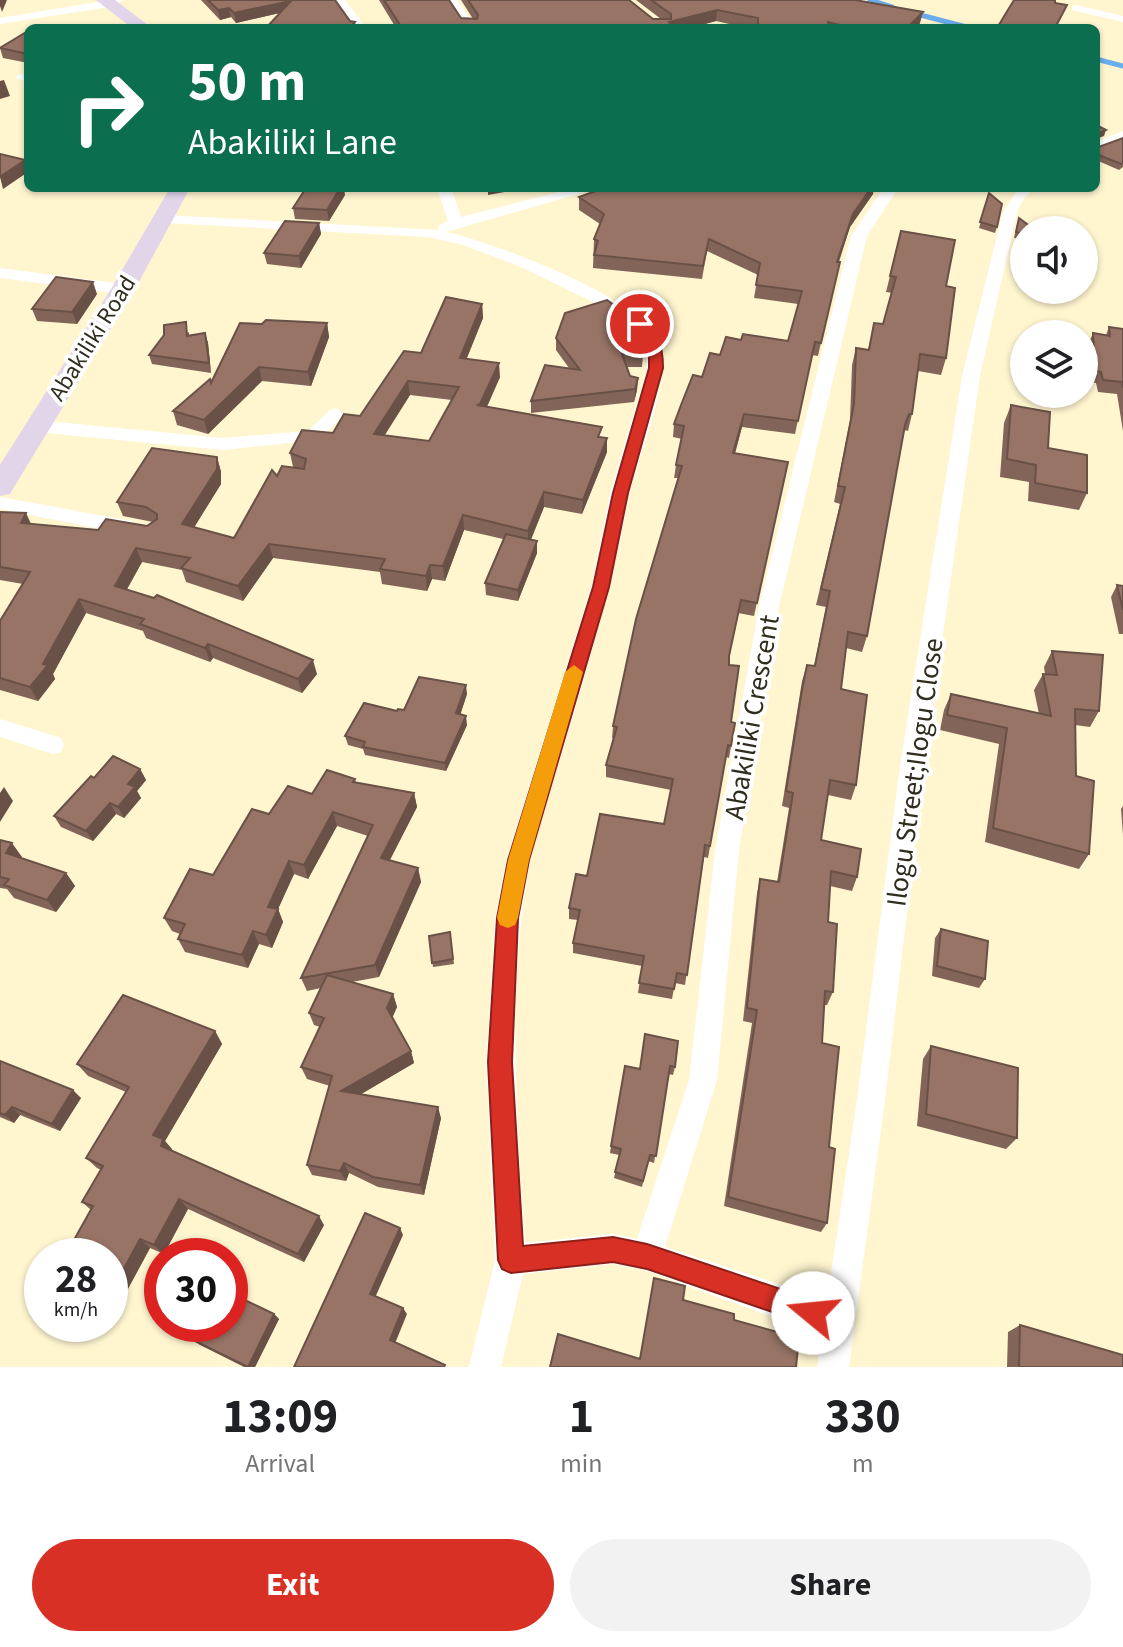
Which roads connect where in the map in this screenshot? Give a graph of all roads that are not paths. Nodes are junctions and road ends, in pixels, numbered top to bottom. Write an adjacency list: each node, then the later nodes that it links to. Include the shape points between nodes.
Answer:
1 (339, 0): 8 (street)
2 (451, 0): 9 (street)
3 (110, 1): 6 (street); 7 (main road)
4 (1074, 8): 5 (street)
5 (1123, 19)
6 (0, 21)
7 (138, 24)
8 (357, 24)
9 (467, 24)
10 (1123, 135): 11 (street)
11 (1100, 145)
12 (178, 192): 17 (main road, Abakiliki Road)
13 (445, 192): 18 (street)
14 (576, 192): 18 (street)
15 (888, 192): 29 (street, Abakiliki Crescent, via 859,236 769,607 727,851 703,1080)
16 (1023, 192): 31 (street, Ilogu Street;Ilogu Close, via 1010,212 971,376 912,766)
17 (165, 219): 19 (street); 21 (main road, Abakiliki Road)
18 (456, 223): 19 (street)
19 (428, 233): 30 (street, via 458,237 514,258 619,309 640,324 656,351 601,587 518,860 508,918 500,1062)
20 (0, 273): 21 (street)
21 (123, 289): 23 (main road, Abakiliki Road)
22 (336, 414): 23 (street, via 313,436 223,444)
23 (36, 426): 24 (main road, Abakiliki Road)
24 (0, 487)
25 (0, 503): 26 (street)
26 (151, 531)
27 (0, 728): 28 (street)
28 (53, 745)
29 (647, 1256): 30 (street, via 613,1249); 31 (street)
30 (511, 1260): 32 (street)
31 (839, 1320): 33 (street, Ilogu Street;Ilogu Close)
32 (485, 1367)
33 (833, 1367)

